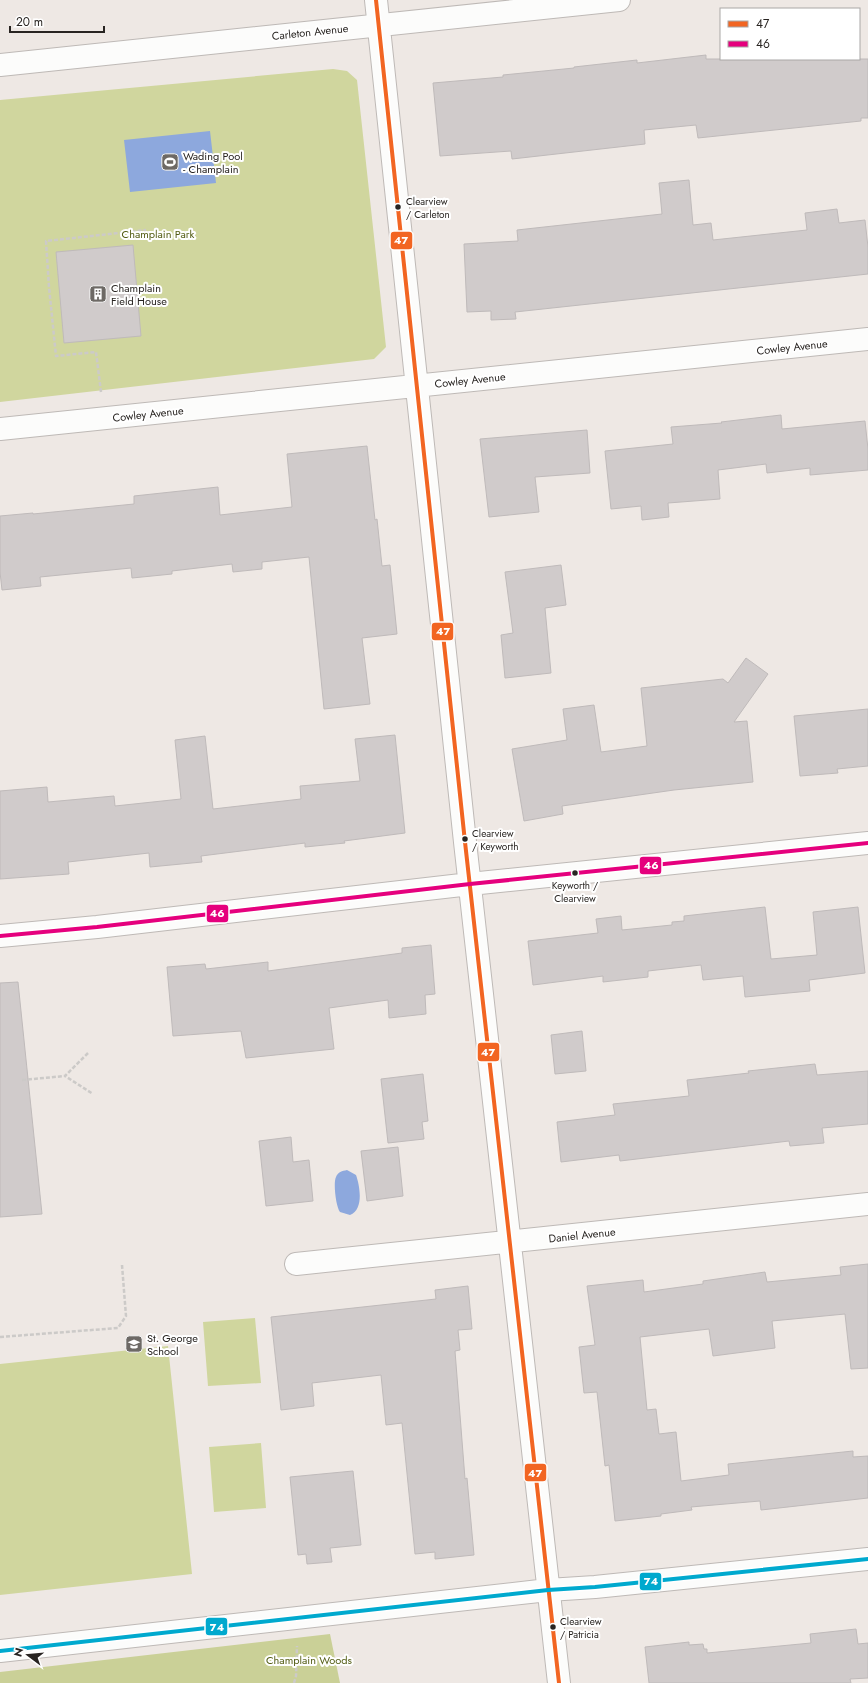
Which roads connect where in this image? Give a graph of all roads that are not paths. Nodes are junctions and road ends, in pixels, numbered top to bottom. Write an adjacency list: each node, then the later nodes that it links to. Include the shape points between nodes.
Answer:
1 (376, 0): 3 (street)
2 (619, 0): 3 (street, Carleton Avenue)
3 (378, 26): 4 (street, Carleton Avenue); 6 (street)
4 (0, 65)
5 (868, 339): 6 (street, Cowley Avenue)
6 (416, 386): 7 (street, Cowley Avenue); 9 (street)
7 (0, 429)
8 (868, 843): 9 (street)
9 (470, 884): 10 (street); 12 (street)
10 (0, 936)
11 (868, 1204): 12 (street, Daniel Avenue)
12 (510, 1242): 13 (street, Daniel Avenue); 15 (street)
13 (296, 1264)
14 (868, 1559): 15 (street)
15 (548, 1590): 16 (street); 17 (street)
16 (0, 1651)
17 (559, 1683)

